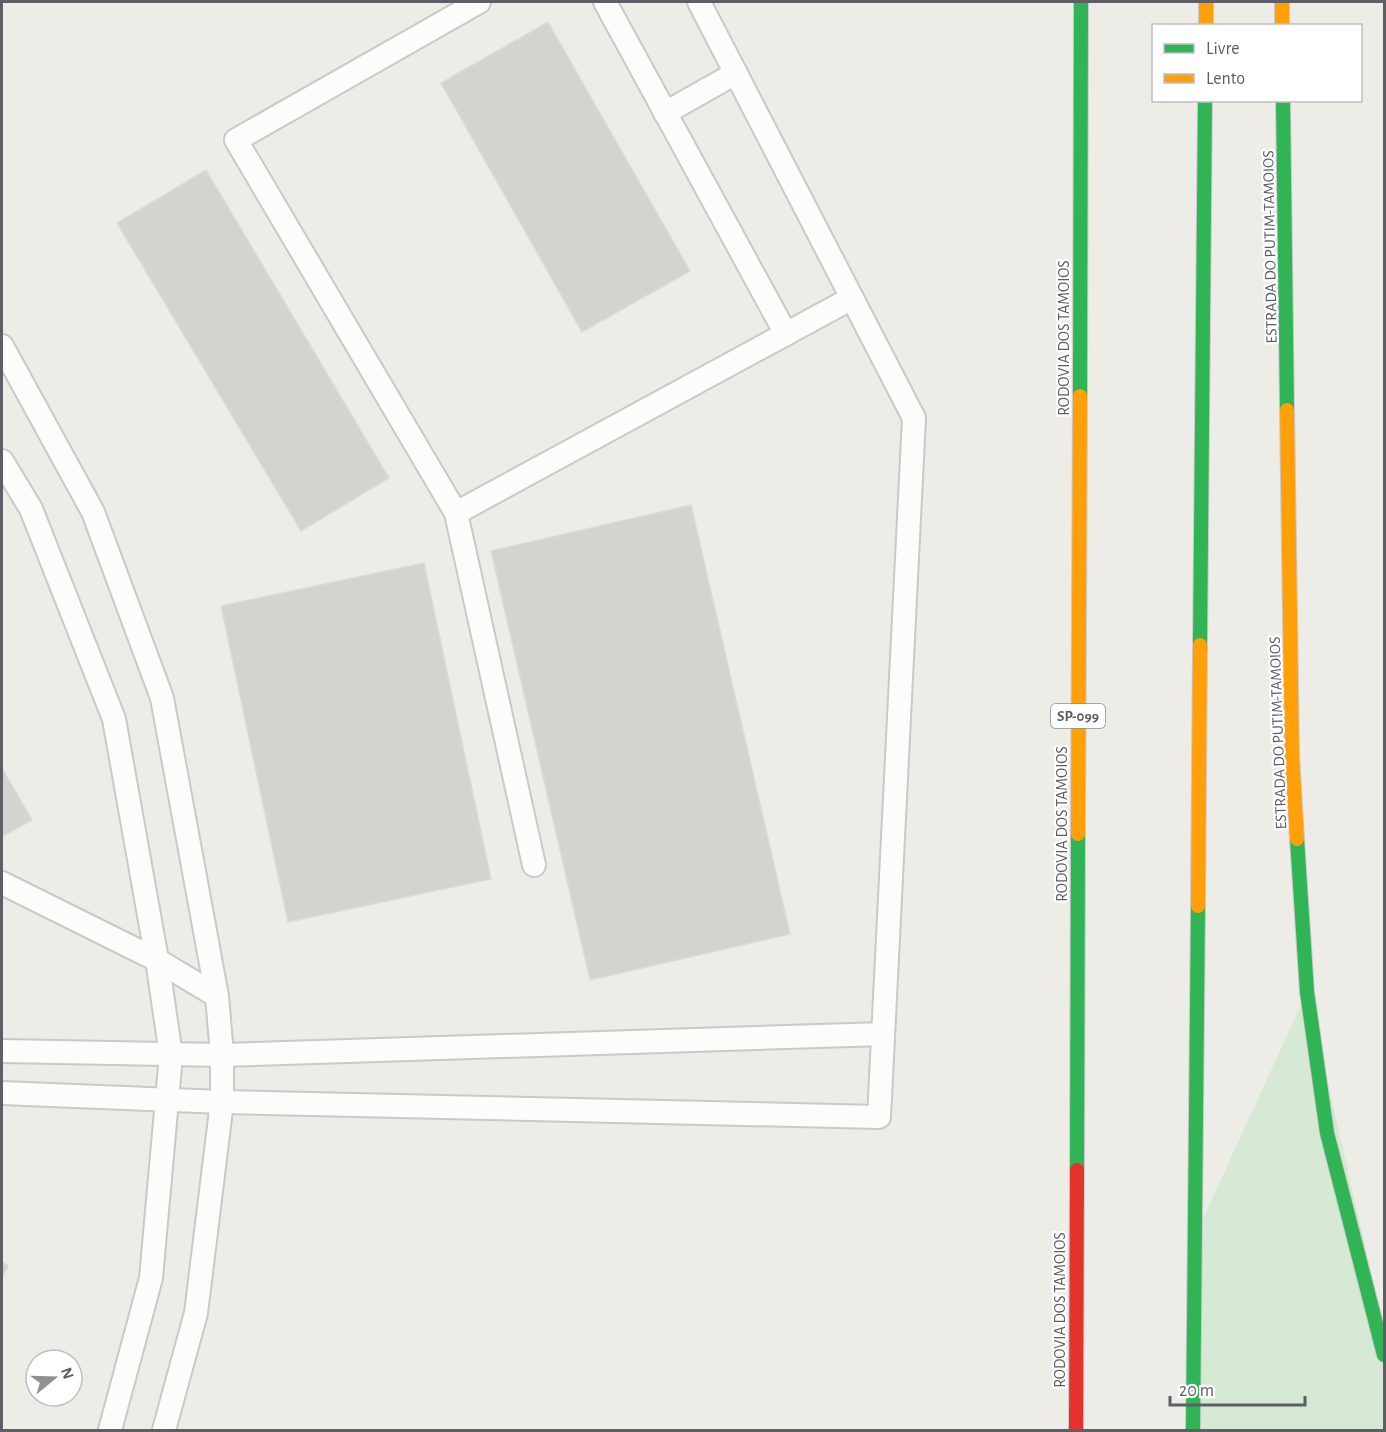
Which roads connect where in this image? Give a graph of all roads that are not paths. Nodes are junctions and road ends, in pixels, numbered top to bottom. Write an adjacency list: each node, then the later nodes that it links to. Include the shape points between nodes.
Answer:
1 (479, 2): 17 (lane, via 236,140)
2 (605, 2): 12 (lane)
3 (699, 2): 9 (lane)
4 (1082, 2): 32 (main road, RODOVIA DOS TAMOIOS / SP-099)
5 (1206, 2): 7 (main road)
6 (1282, 2): 8 (main road)
7 (1206, 24)
8 (1282, 24)
9 (736, 73): 12 (lane); 13 (lane)
10 (1205, 102): 33 (main road)
11 (1283, 102): 29 (main road, ESTRADA DO PUTIM-TAMOIOS, via 1292,754 1307,992 1327,1133)
12 (666, 113): 14 (lane)
13 (852, 298): 14 (lane); 22 (lane, via 914,418)
14 (786, 334): 17 (lane)
15 (2, 346): 21 (lane, via 93,512 162,698)
16 (2, 461): 20 (lane, via 31,509 114,718)
17 (456, 513): 18 (lane)
18 (534, 865)
19 (2, 883): 20 (lane)
20 (157, 960): 21 (lane); 24 (lane)
21 (217, 996): 25 (lane)
22 (883, 1034): 25 (lane); 28 (lane, via 879,1117)
23 (2, 1051): 24 (lane)
24 (171, 1055): 25 (lane); 27 (lane)
25 (222, 1055): 28 (lane)
26 (2, 1094): 27 (lane)
27 (168, 1100): 28 (lane); 30 (lane, via 151,1278)
28 (222, 1102): 31 (lane, via 196,1313)
29 (1384, 1355)
30 (110, 1431)
31 (164, 1431)
32 (1076, 1431)
33 (1193, 1431)

